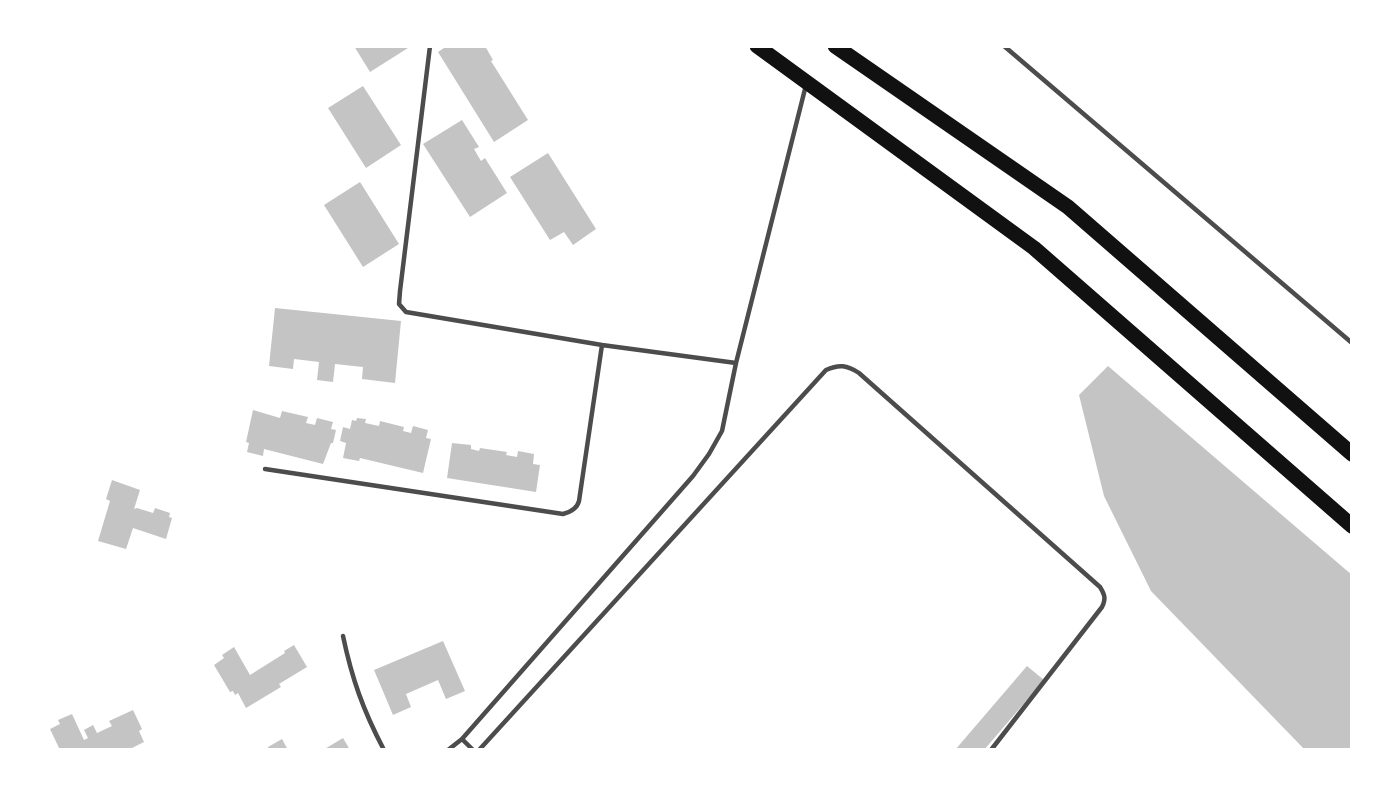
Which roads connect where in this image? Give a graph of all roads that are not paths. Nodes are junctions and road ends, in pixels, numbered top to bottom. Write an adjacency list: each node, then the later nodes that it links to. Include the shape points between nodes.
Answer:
1 (430, 46): 7 (lane, via 399,304 406,312)
2 (757, 46): 5 (main road)
3 (836, 46): 9 (main road, via 1068,207)
4 (1004, 46): 6 (lane)
5 (807, 83): 8 (lane); 11 (main road, via 1034,248)
6 (1352, 343)
7 (602, 345): 8 (lane); 10 (lane, via 579,501 571,512 563,514)
8 (736, 363): 13 (lane, via 722,431 709,454)
9 (1352, 454)
10 (265, 469)
11 (1352, 526)
12 (343, 636): 14 (lane, via 352,678)
13 (462, 739): 15 (lane); 16 (lane)
14 (384, 750)
15 (448, 750)
16 (472, 750)
17 (479, 750): 18 (lane, via 825,370 837,365 859,373 1105,594 1102,607)
18 (991, 750)

